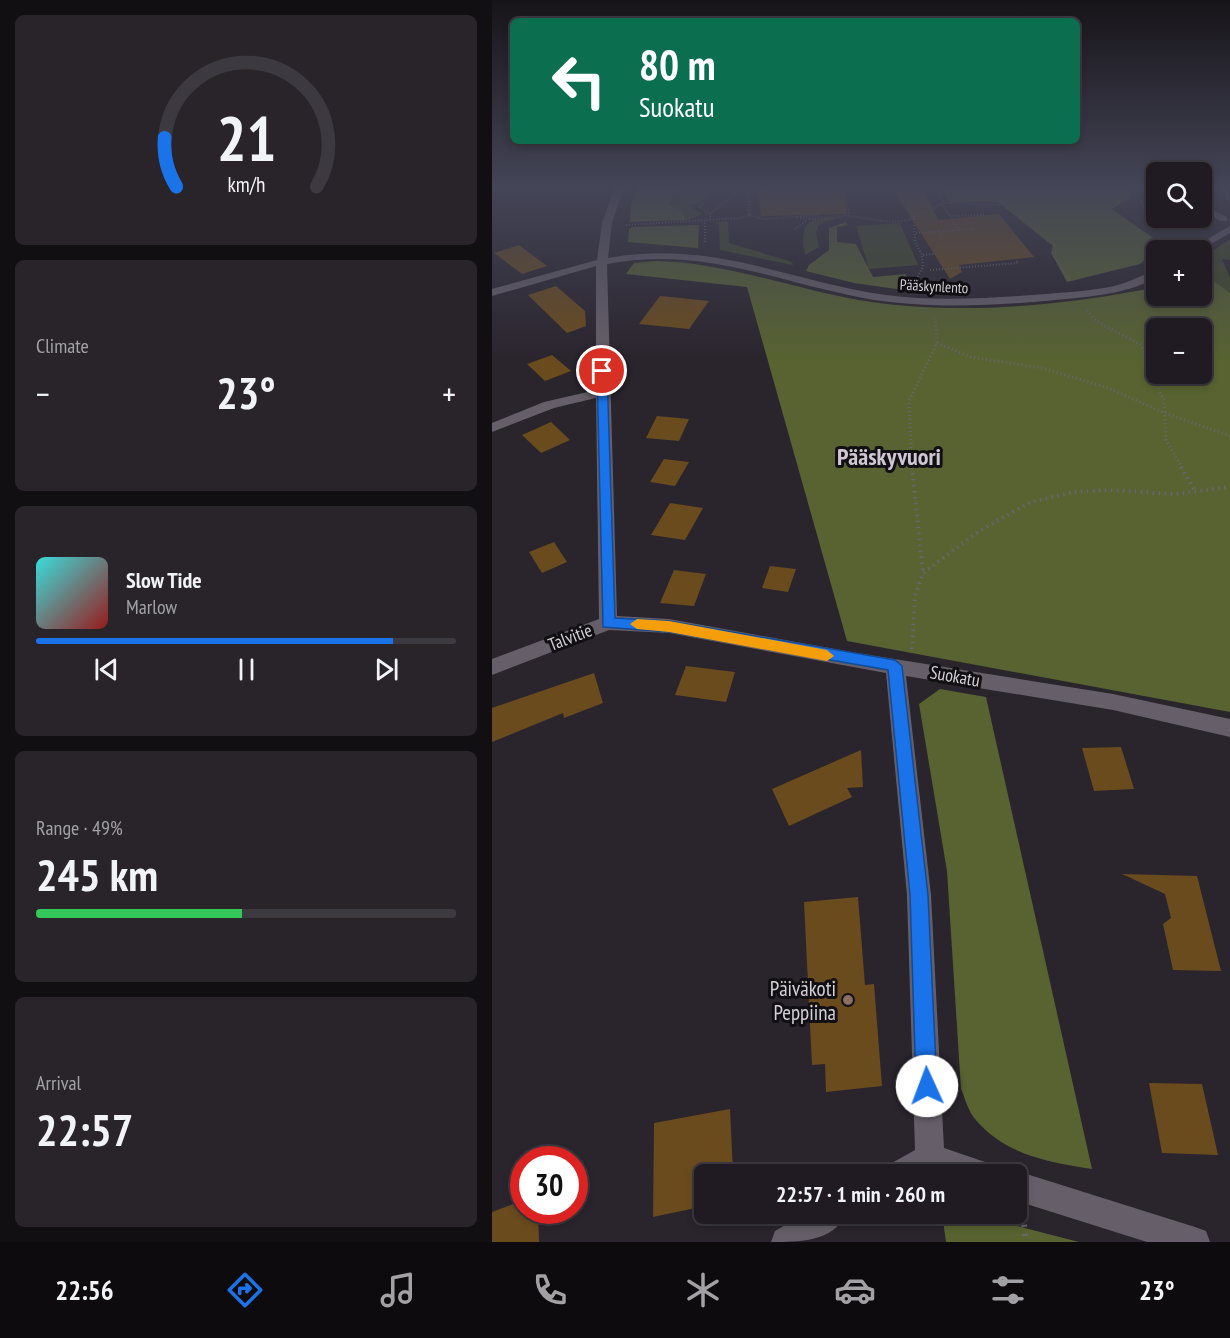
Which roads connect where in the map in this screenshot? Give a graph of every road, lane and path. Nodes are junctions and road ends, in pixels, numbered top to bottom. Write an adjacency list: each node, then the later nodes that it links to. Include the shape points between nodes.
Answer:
1 (605, 244): 9 (street, Talvitie)
2 (704, 244): 5 (path)
3 (916, 244): 7 (path)
4 (1053, 244): 14 (path, via 1055,257)
5 (701, 250)
6 (934, 254): 7 (path)
7 (922, 255): 16 (path, via 923,266)
8 (1015, 259): 11 (path, via 1018,263)
9 (603, 260): 15 (street, Pääskynlento); 17 (street, Pääskynlento, via 702,257 865,295); 20 (street, Talvitie)
10 (959, 265): 11 (path)
11 (962, 269): 12 (path)
12 (930, 270)
13 (1146, 278): 17 (street, Pääskynlento, via 1119,289 1078,295)
14 (1071, 285)
15 (492, 293)
16 (910, 294)
17 (934, 302): 19 (path)
18 (1086, 307): 21 (path, via 1090,317 1141,345)
19 (937, 343): 21 (path, via 971,357 1042,368 1108,388); 26 (path, via 909,401)
20 (602, 392): 22 (street, via 549,405); 27 (street, Talvitie)
21 (1165, 413): 23 (path); 25 (path, via 1167,440)
22 (492, 428)
23 (1230, 436)
24 (1230, 486): 25 (path)
25 (1195, 491): 26 (path, via 1074,492 1031,502 979,531)
26 (923, 573): 29 (path, via 915,596)
27 (608, 623): 28 (street, Talvitie); 29 (street, Suokatu, via 669,626)
28 (492, 667)
29 (903, 667): 30 (street, Suokatu, via 1113,702); 31 (street, via 919,895)
30 (1230, 728)
31 (930, 1158): 32 (street); 33 (street)
32 (919, 1164)
33 (949, 1164)
34 (1027, 1189): 37 (street)
35 (815, 1224): 36 (street)
36 (786, 1242)
37 (1195, 1242)

